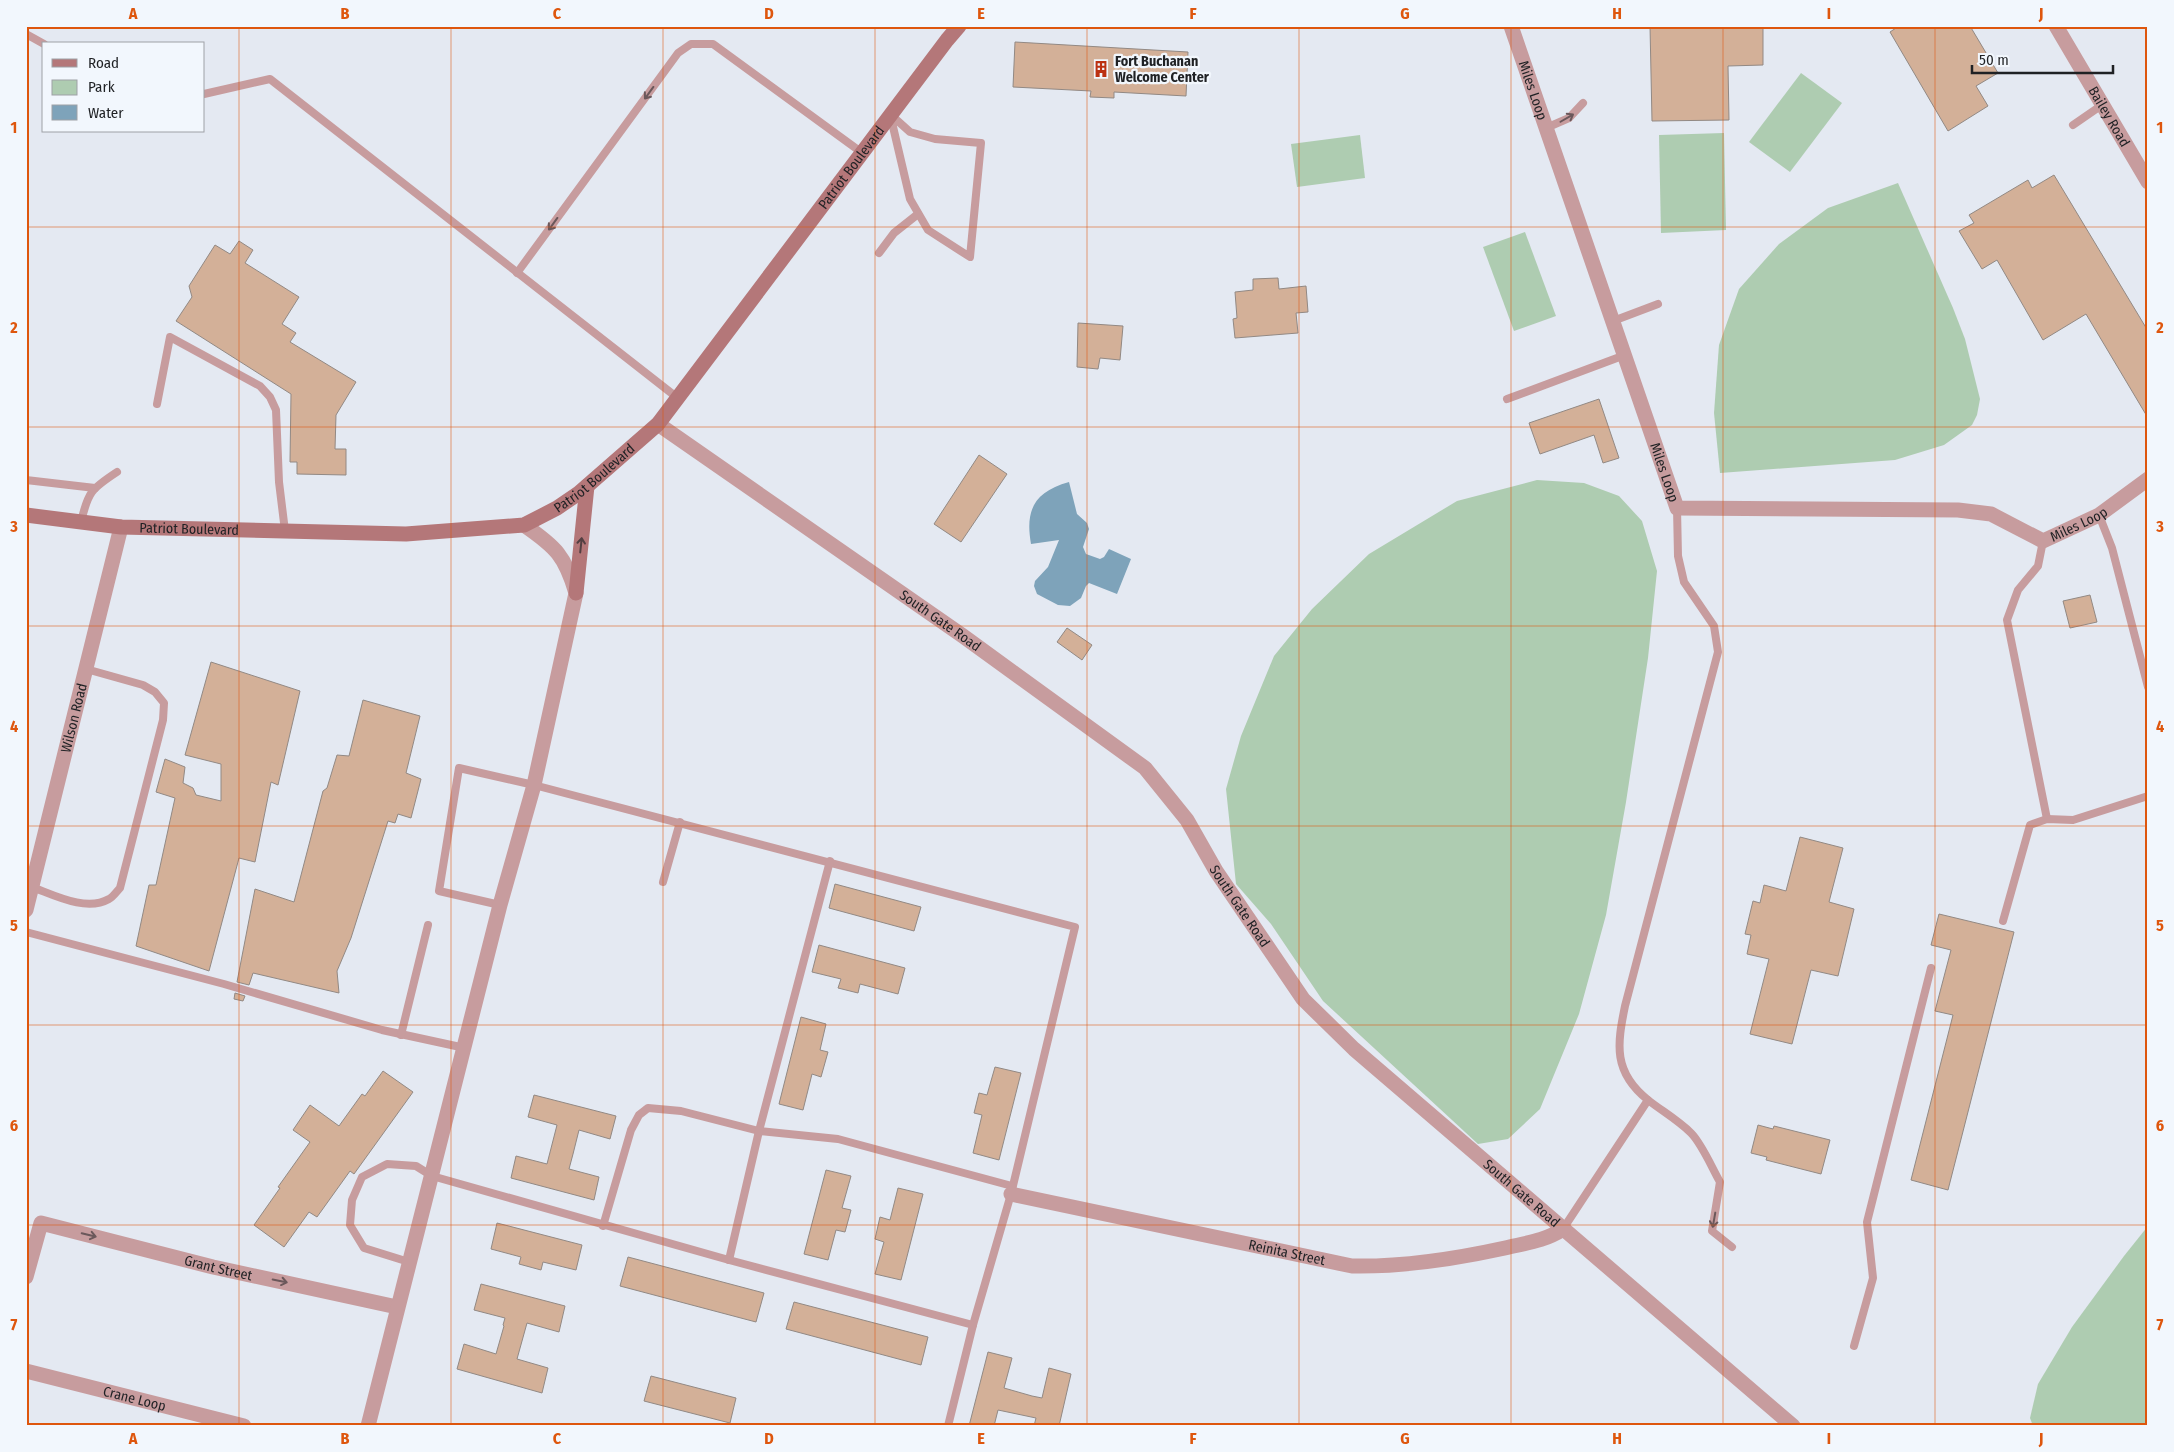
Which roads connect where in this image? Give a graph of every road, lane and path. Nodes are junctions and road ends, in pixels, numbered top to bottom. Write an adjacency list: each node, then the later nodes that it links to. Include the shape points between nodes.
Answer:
1 (959, 26): 9 (street, Patriot Boulevard)
2 (1511, 26): 11 (street, Miles Loop)
3 (2056, 26): 8 (street, Bailey Road)
4 (26, 34): 5 (lane)
5 (42, 43)
6 (205, 94): 17 (lane, via 270,79)
7 (1583, 103): 11 (lane, one-way to 7, via 1569,118)
8 (2102, 105): 10 (lane); 13 (street, Bailey Road)
9 (890, 114): 12 (street, Patriot Boulevard); 15 (lane, via 910,199); 15 (lane, via 910,132 935,139 981,142 970,258 928,230)
10 (2073, 126)
11 (1546, 128): 19 (street, Miles Loop)
12 (861, 152): 17 (lane, one-way to 17, via 713,44 692,44 678,53); 21 (street, Patriot Boulevard)
13 (2142, 161): 14 (street, Bailey Road)
14 (2148, 182)
15 (918, 214): 16 (lane, via 894,233)
16 (879, 253)
17 (517, 273): 21 (lane)
18 (1658, 304): 19 (lane)
19 (1613, 321): 20 (street, Miles Loop)
20 (1625, 355): 22 (lane); 30 (street, Miles Loop)
21 (679, 399): 24 (street, Patriot Boulevard)
22 (1507, 399)
23 (157, 404): 36 (lane, via 170,337 260,386 276,410)
24 (658, 424): 28 (street, Patriot Boulevard); 61 (street, South Gate Road, via 963,636 1145,768 1187,820 1216,872 1303,999 1354,1048)
25 (117, 472): 29 (lane)
26 (2148, 479): 31 (street, Miles Loop)
27 (26, 480): 29 (lane)
28 (590, 484): 34 (street, Patriot Boulevard, via 557,508); 38 (street, one-way to 28)
29 (95, 488): 33 (lane, via 87,497)
30 (1678, 508): 37 (street, Miles Loop, via 1958,510 1991,514); 56 (lane, via 1678,556 1684,582 1714,626 1718,652 1619,1035 1619,1058 1631,1084)
31 (2099, 515): 37 (street, Miles Loop); 40 (lane, via 2112,548)
32 (26, 516): 33 (street, Patriot Boulevard)
33 (80, 522): 35 (street, Patriot Boulevard)
34 (524, 525): 36 (street, Patriot Boulevard, via 406,534); 38 (street, via 550,543 562,557 570,571)
35 (121, 527): 36 (street, Patriot Boulevard); 39 (street, Wilson Road)
36 (285, 531)
37 (2043, 541): 43 (lane, via 2038,566 2018,590 2007,620)
38 (576, 594): 41 (street)
39 (86, 669): 47 (street, Wilson Road); 47 (lane, via 143,685 155,692 164,703 163,720 120,888 110,899 93,904 75,902)
40 (2148, 687)
41 (534, 785): 44 (lane); 48 (street); 48 (lane, via 459,768 439,891)
42 (2148, 796): 43 (lane, via 2073,820)
43 (2047, 819): 50 (lane, via 2030,825)
44 (680, 822): 45 (lane); 46 (lane)
45 (830, 861): 57 (lane); 59 (lane, via 1075,927)
46 (664, 882)
47 (32, 887): 49 (street, Wilson Road)
48 (500, 905): 55 (street)
49 (26, 910)
50 (2003, 921)
51 (428, 925): 54 (lane)
52 (26, 932): 54 (lane)
53 (1931, 968): 68 (lane, via 1867,1222 1873,1278)
54 (401, 1035): 55 (lane)
55 (465, 1048): 58 (street)
56 (1648, 1100): 61 (lane); 62 (lane, one-way to 62, via 1692,1134 1720,1182 1712,1231)
57 (759, 1131): 59 (lane, via 838,1140); 60 (lane, via 681,1111 648,1108 631,1130); 63 (lane)
58 (432, 1176): 60 (lane); 64 (street); 64 (lane, via 416,1166 387,1164 362,1177 352,1200 350,1225 364,1248)
59 (1012, 1190): 61 (street, Reinita Street, via 1352,1266 1476,1254 1548,1238); 67 (lane)
60 (603, 1226): 63 (lane)
61 (1563, 1229): 73 (street, South Gate Road)
62 (1732, 1248)
63 (729, 1260): 67 (lane)
64 (409, 1262): 66 (street)
65 (26, 1277): 66 (street, Grant Street, one-way to 66, via 41,1223 213,1267)
66 (397, 1307): 71 (street)
67 (972, 1325): 72 (lane)
68 (1854, 1346)
69 (26, 1371): 70 (street, Crane Loop)
70 (244, 1426)
71 (368, 1426)
72 (948, 1426)
73 (1793, 1426)

